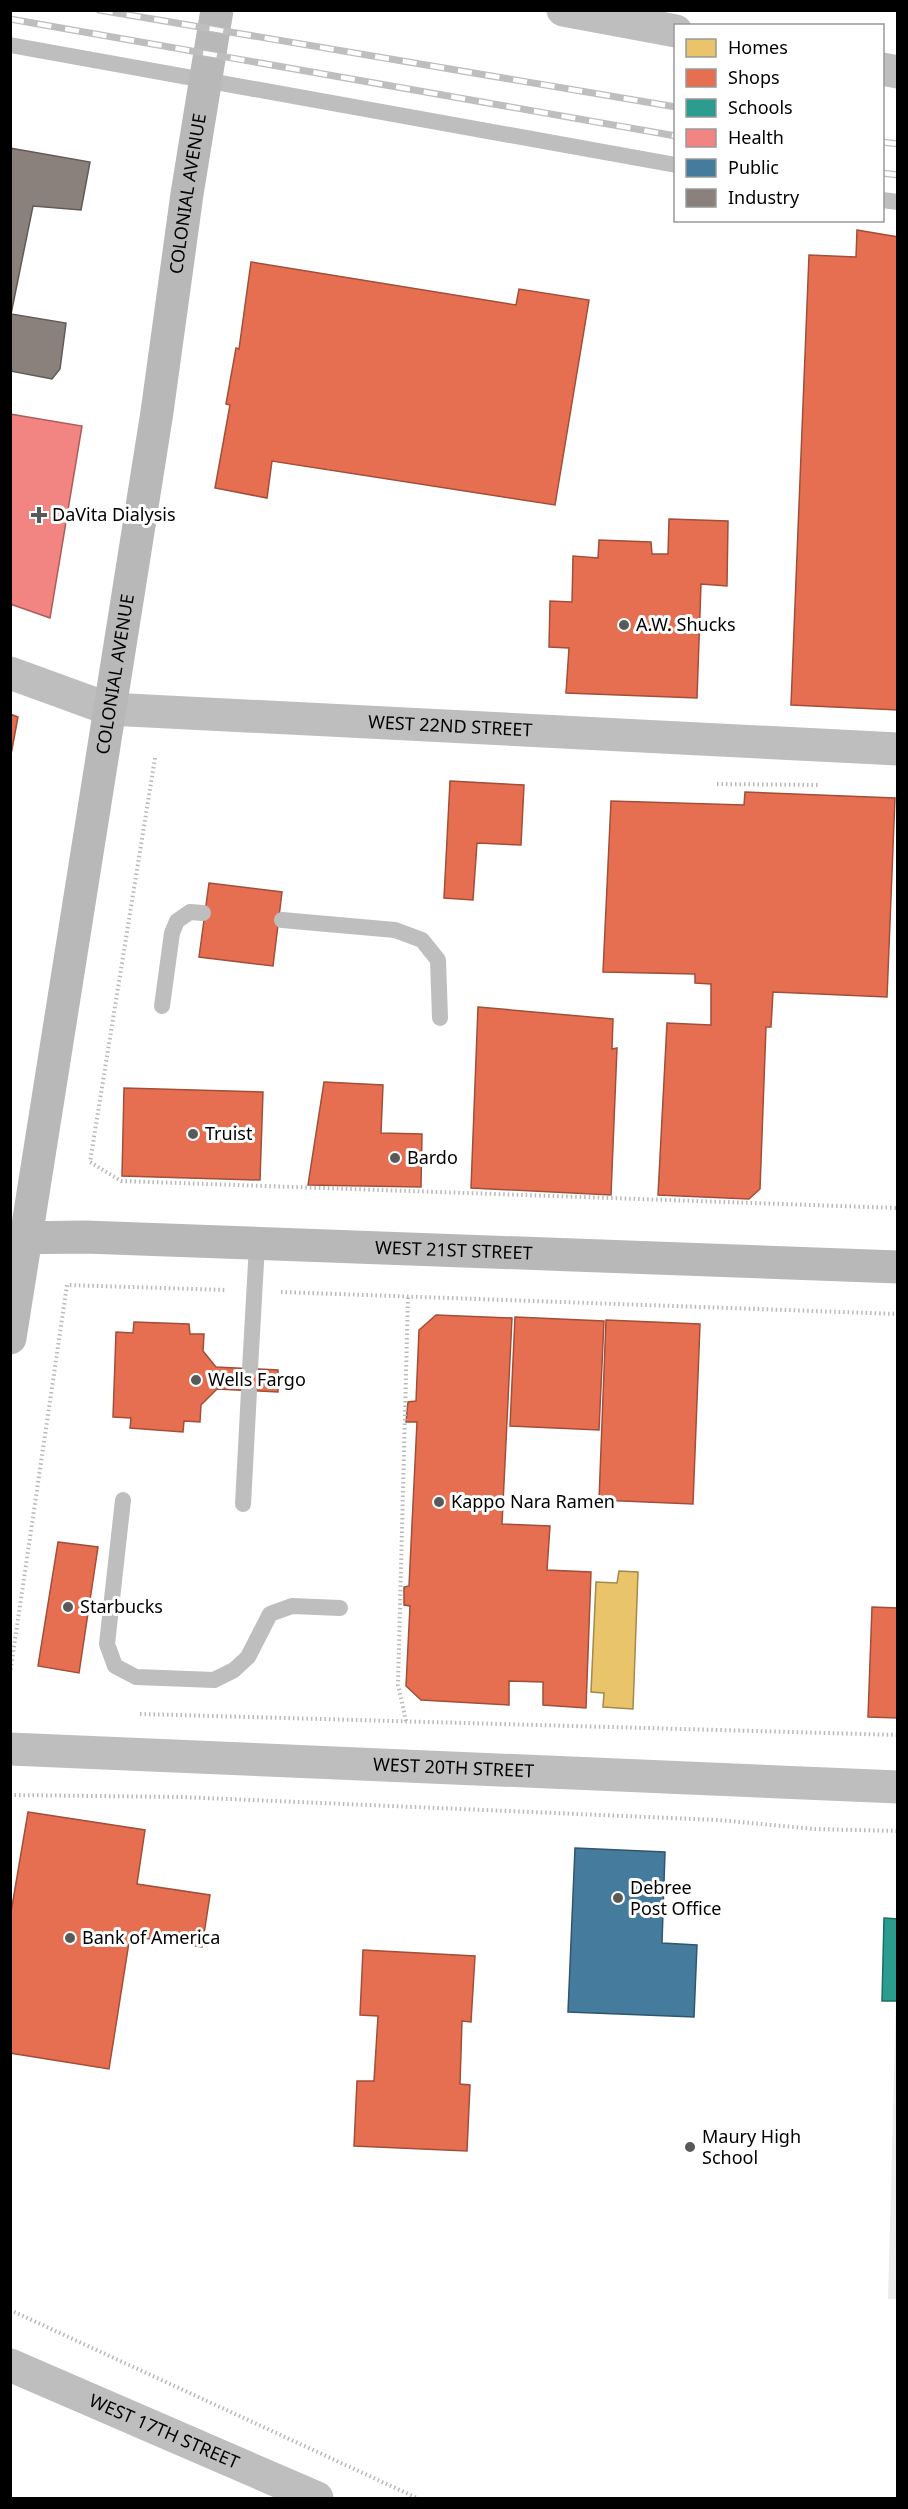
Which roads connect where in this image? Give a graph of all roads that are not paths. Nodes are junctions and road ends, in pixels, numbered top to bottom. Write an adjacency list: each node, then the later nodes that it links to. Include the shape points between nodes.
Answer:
1 (217, 10): 5 (street, COLONIAL AVENUE)
2 (563, 10): 3 (street)
3 (674, 31)
4 (10, 45): 5 (lane)
5 (205, 79): 6 (lane); 8 (street, COLONIAL AVENUE)
6 (674, 165)
7 (10, 673): 8 (street, WEST 22ND STREET)
8 (110, 709): 9 (street, WEST 22ND STREET); 14 (street, COLONIAL AVENUE)
9 (897, 749)
10 (203, 913): 12 (lane, via 190,912 177,921)
11 (282, 920): 13 (lane, via 395,930 422,940 438,960)
12 (162, 1006)
13 (440, 1018)
14 (19, 1238): 15 (street, WEST 21ST STREET); 17 (street, COLONIAL AVENUE)
15 (257, 1245): 16 (street, WEST 21ST STREET); 18 (lane)
16 (897, 1267)
17 (10, 1338)
18 (250, 1369)
19 (249, 1391): 21 (lane)
20 (123, 1500): 22 (lane, via 107,1644 116,1666 136,1677 214,1680 248,1658 270,1614 292,1606)
21 (243, 1504)
22 (340, 1608)
23 (10, 1749): 24 (street, WEST 20TH STREET)
24 (897, 1787)
25 (10, 2365): 26 (street, WEST 17TH STREET)
26 (317, 2499)

